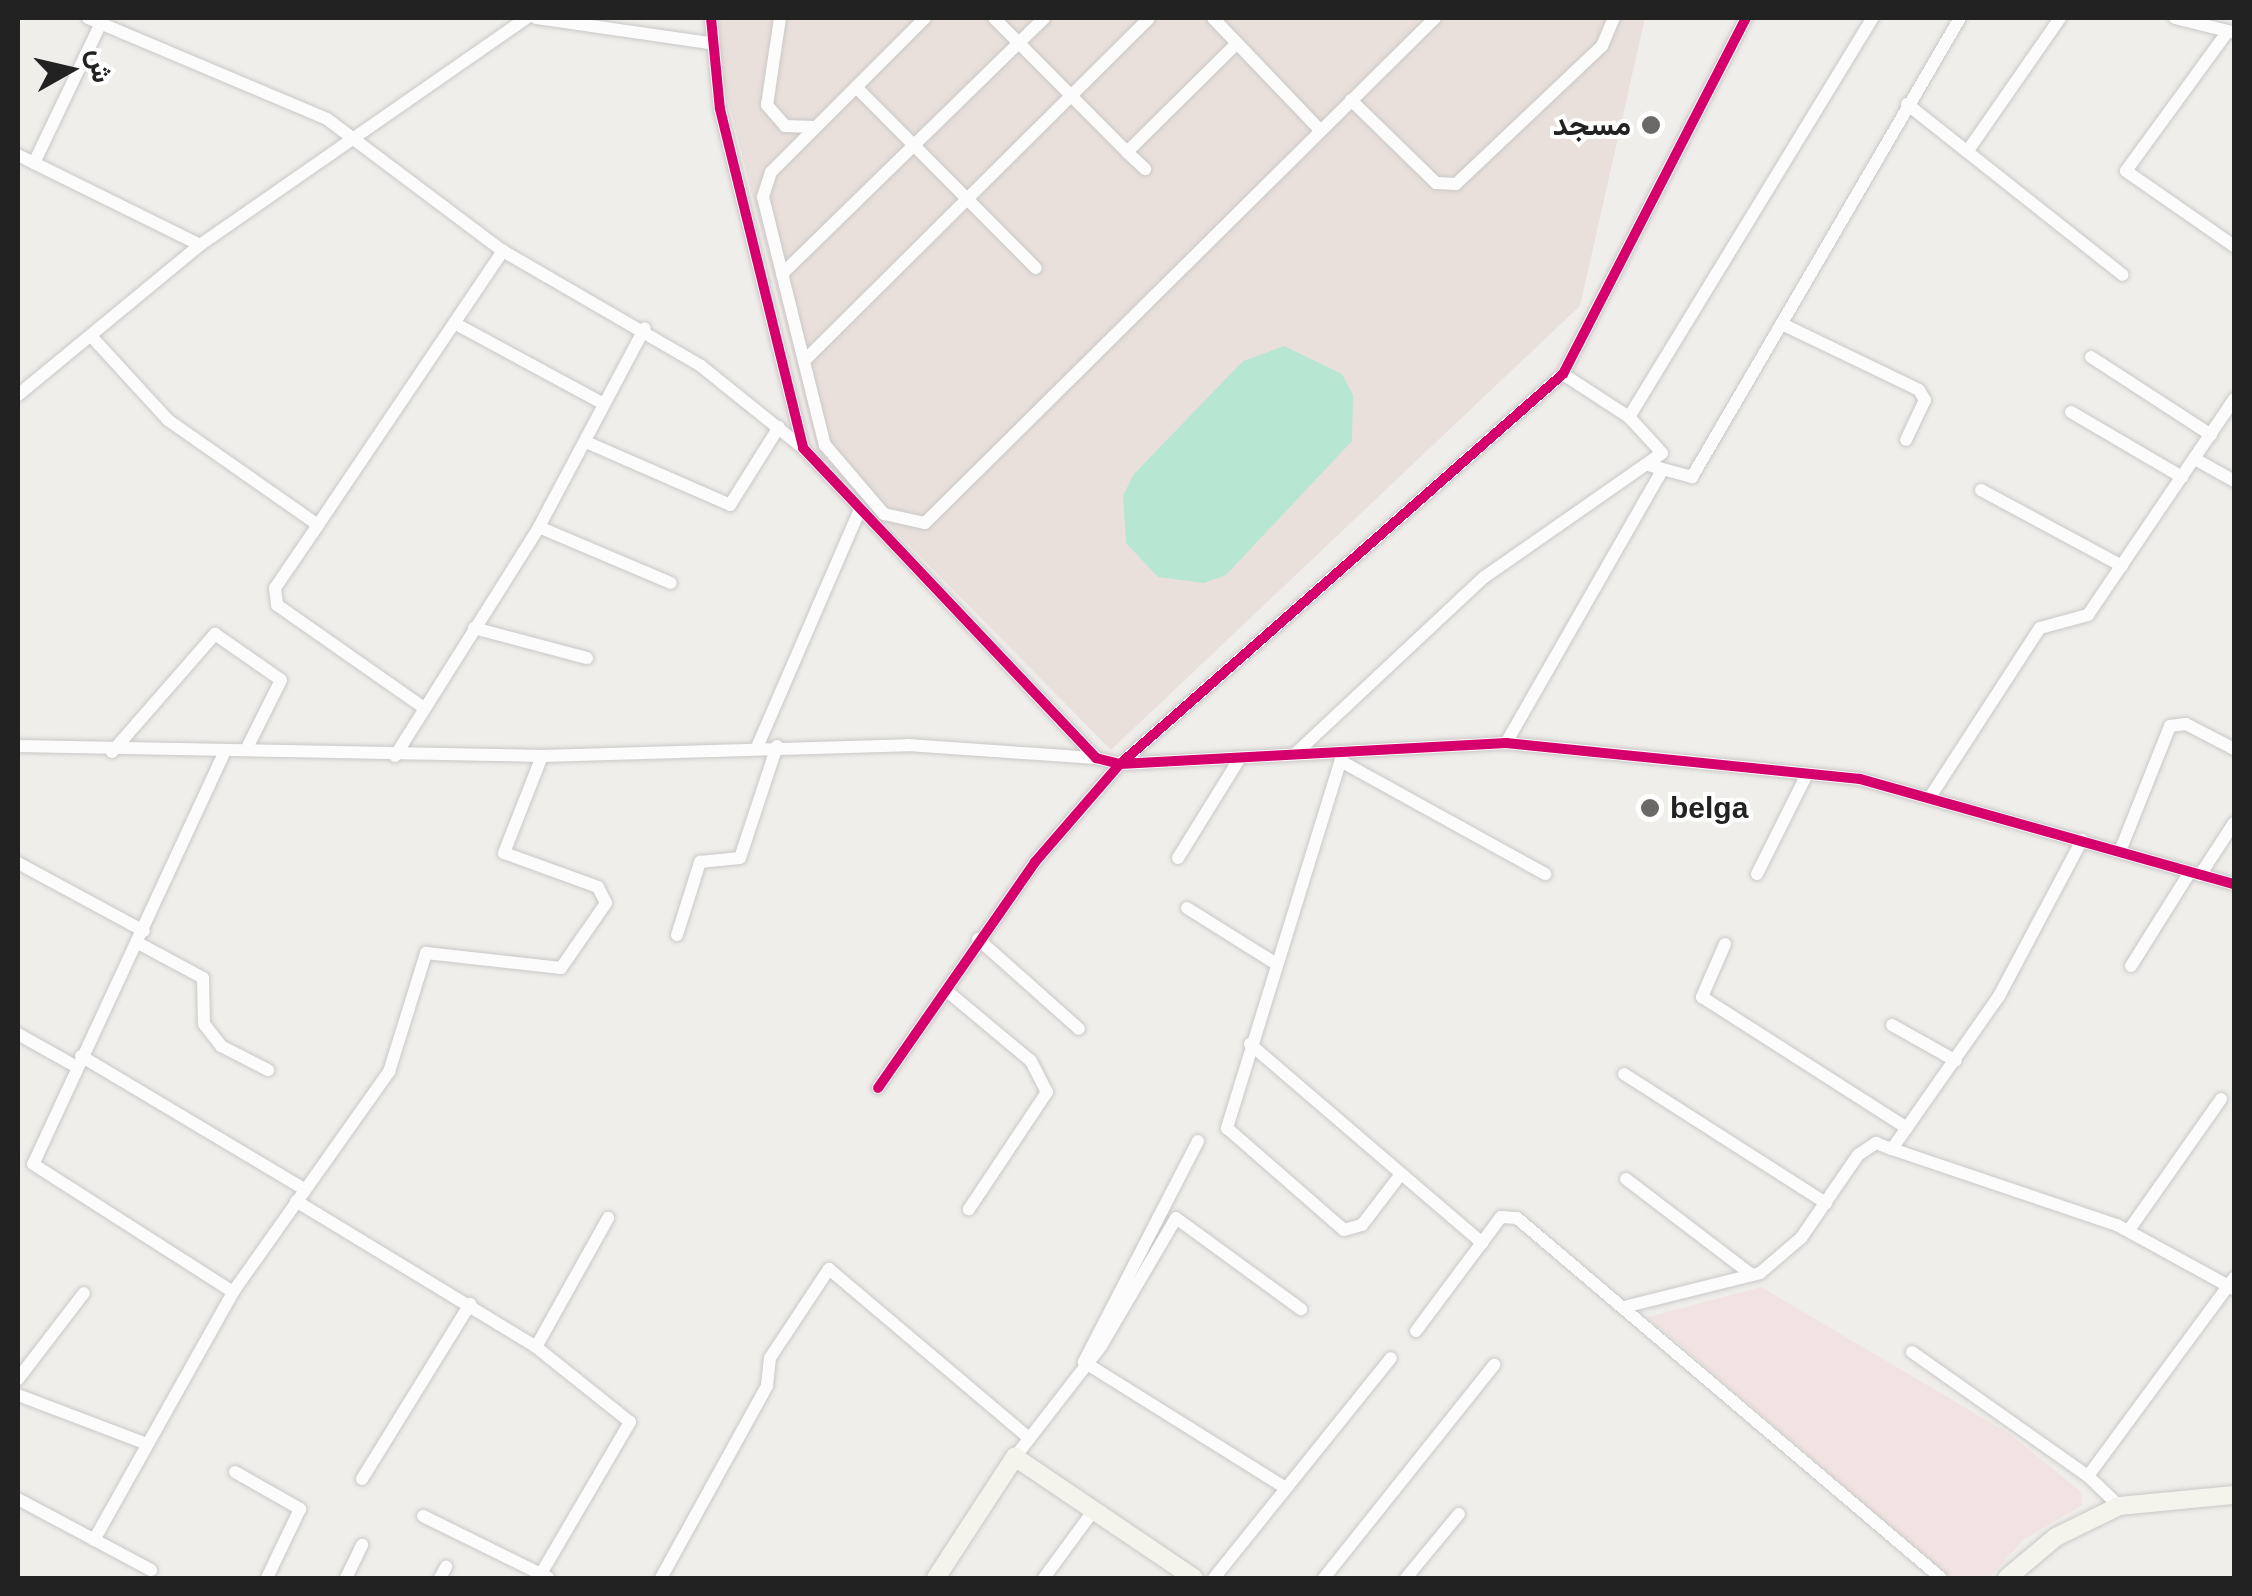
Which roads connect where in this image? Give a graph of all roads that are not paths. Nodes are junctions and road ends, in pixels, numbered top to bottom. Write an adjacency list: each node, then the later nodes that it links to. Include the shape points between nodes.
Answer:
1 (527, 18): 29 (street)
2 (536, 18): 20 (street)
3 (711, 18): 20 (street)
4 (780, 18): 26 (street, via 765,91)
5 (926, 18): 22 (street)
6 (994, 18): 19 (street)
7 (1044, 18): 19 (street)
8 (1149, 18): 23 (street)
9 (1213, 18): 21 (street)
10 (1435, 18): 24 (street)
11 (1614, 18): 24 (street, via 1602,46 1456,184 1436,183)
12 (1746, 18): 50 (street)
13 (1873, 18): 55 (street)
14 (1960, 18): 25 (street)
15 (2060, 18): 31 (street)
16 (2176, 18): 18 (street)
17 (94, 20): 29 (street, via 293,101); 35 (street)
18 (2231, 31): 39 (street, via 2126,171)
19 (1019, 42): 23 (street); 30 (street)
20 (710, 43): 60 (street)
21 (1237, 43): 28 (street); 32 (street)
22 (856, 87): 27 (street); 30 (street)
23 (1071, 95): 32 (street); 37 (street)
24 (1351, 100): 28 (street)
25 (1907, 104): 31 (street); 45 (street)
26 (784, 126): 27 (street); 34 (street)
27 (816, 127): 34 (street)
28 (1320, 131): 49 (street, via 925,524 884,514 825,445)
29 (357, 141): 38 (street); 40 (street)
30 (914, 145): 37 (street); 42 (street)
31 (1969, 149): 43 (street)
32 (1127, 152): 36 (street)
33 (18, 155): 35 (street)
34 (783, 159): 42 (street, via 763,197)
35 (34, 164): 38 (street)
36 (1145, 169)
37 (968, 199): 41 (street); 49 (street)
38 (200, 245): 47 (street)
39 (2234, 246)
40 (503, 251): 44 (street); 46 (street)
41 (1036, 268)
42 (782, 274): 49 (street)
43 (2123, 276)
44 (456, 324): 53 (street); 68 (street)
45 (1782, 324): 58 (street, via 1919,390 1925,400); 63 (street, via 1692,477)
46 (644, 328): 53 (street); 56 (street)
47 (91, 336): 51 (street); 68 (street, via 207,452)
48 (2091, 357): 57 (street)
49 (804, 362)
50 (1563, 374): 55 (street); 89 (street)
51 (18, 395)
52 (2234, 400): 57 (street)
53 (604, 404): 59 (street)
54 (2070, 412): 64 (street)
55 (1628, 417): 62 (street, via 1661,443)
56 (779, 427): 59 (street, via 730,505); 60 (street)
57 (2211, 435): 61 (street)
58 (1906, 440)
59 (586, 442): 69 (street)
60 (803, 448): 67 (street)
61 (2195, 459): 64 (street); 65 (street)
62 (1648, 465): 63 (street); 83 (street, via 1483,578)
63 (1662, 472): 75 (street)
64 (2182, 477): 70 (street)
65 (2234, 481)
66 (1981, 490): 70 (street)
67 (860, 508): 76 (street); 86 (street)
68 (318, 525): 74 (street, via 275,588 277,605)
69 (539, 527): 71 (street); 72 (street)
70 (2122, 566): 91 (street, via 2084,620 2040,628)
71 (671, 583)
72 (474, 628): 73 (street); 74 (street)
73 (587, 658)
74 (424, 708): 84 (street)
75 (1506, 743): 88 (street); 90 (street)
76 (758, 745): 78 (street); 85 (street)
77 (18, 746): 82 (street)
78 (777, 746): 86 (street); 102 (street, via 740,858 700,862)
79 (246, 750): 81 (street); 82 (street, via 281,680 216,634); 84 (street)
80 (2234, 750): 94 (street, via 2186,724 2170,726)
81 (225, 751): 82 (street); 103 (street)
82 (112, 752)
83 (1295, 754): 87 (street); 88 (street)
84 (395, 756): 85 (street)
85 (542, 756): 124 (street, via 504,853 598,888 606,904 561,968 426,953 388,1072)
86 (1096, 758): 89 (street)
87 (1240, 758): 89 (street); 95 (street)
88 (1343, 758): 97 (street); 106 (street)
89 (1120, 764): 104 (street)
90 (1807, 774): 91 (street); 98 (street)
91 (1932, 794): 93 (street)
92 (2234, 823): 99 (street)
93 (2082, 840): 94 (street); 114 (street, via 2031,944)
94 (2120, 851): 99 (street)
95 (1178, 858)
96 (18, 864): 103 (street)
97 (1545, 874)
98 (1757, 874)
99 (2195, 874): 100 (street); 107 (street)
100 (2234, 884)
101 (1187, 908): 106 (street)
102 (677, 935)
103 (141, 937): 113 (street); 115 (street, via 203,978 204,1024 221,1046)
104 (978, 940): 108 (street); 110 (street)
105 (1725, 944): 119 (street, via 1702,997)
106 (1272, 962): 112 (street)
107 (2131, 966)
108 (947, 991): 117 (street); 126 (street, via 1032,1061 1047,1092)
109 (1892, 1025): 114 (street)
110 (1079, 1030)
111 (18, 1034): 113 (street)
112 (1250, 1044): 122 (street); 122 (street, via 1229,1108 1231,1134 1351,1231)
113 (79, 1061): 124 (street); 132 (street, via 34,1170)
114 (1956, 1061): 119 (street)
115 (268, 1070)
116 (1624, 1074): 125 (street)
117 (878, 1088)
118 (2221, 1099): 128 (street)
119 (1907, 1128): 121 (street)
120 (1198, 1141): 141 (street)
121 (1892, 1149): 125 (street, via 1867,1148); 128 (street)
122 (1401, 1174): 129 (street)
123 (1626, 1179): 130 (street)
124 (300, 1195): 132 (street); 134 (street)
125 (1826, 1203): 130 (street, via 1783,1258)
126 (970, 1209)
127 (608, 1218): 138 (street)
128 (2129, 1230): 131 (street)
129 (1482, 1243): 135 (street, via 1502,1218 1517,1218); 137 (street)
130 (1752, 1275): 135 (street)
131 (2233, 1284): 149 (street)
132 (234, 1292): 146 (street)
133 (84, 1293): 143 (street)
134 (470, 1304): 138 (street); 150 (street)
135 (1628, 1306): 172 (street)
136 (1301, 1309): 141 (street, via 1176,1218)
137 (1416, 1331)
138 (536, 1347): 161 (street, via 623,1412 630,1432)
139 (1912, 1352): 149 (street)
140 (1391, 1358): 151 (street)
141 (1084, 1362): 145 (street); 151 (street)
142 (1494, 1365): 170 (street)
143 (18, 1378)
144 (18, 1395): 146 (street)
145 (1028, 1437): 147 (street); 165 (street, via 839,1270 826,1270 770,1358 767,1386)
146 (147, 1444): 158 (street)
147 (1016, 1457): 155 (street); 166 (street)
148 (235, 1472): 163 (street, via 300,1509)
149 (2088, 1476): 154 (street)
150 (362, 1479)
151 (1286, 1488): 169 (street)
152 (2234, 1495): 154 (street)
153 (18, 1499): 158 (street)
154 (2119, 1506): 162 (street, via 2056,1537)
155 (1094, 1510): 167 (street); 168 (street)
156 (1459, 1514): 171 (street)
157 (423, 1516): 161 (street)
158 (94, 1540): 160 (street)
159 (362, 1545): 164 (street)
160 (152, 1570)
161 (545, 1576)
162 (2014, 1576)
163 (267, 1578)
164 (346, 1578)
165 (661, 1578)
166 (936, 1578)
167 (1044, 1578)
168 (1192, 1578)
169 (1214, 1578)
170 (1324, 1578)
171 (1406, 1578)
172 (1941, 1578)

